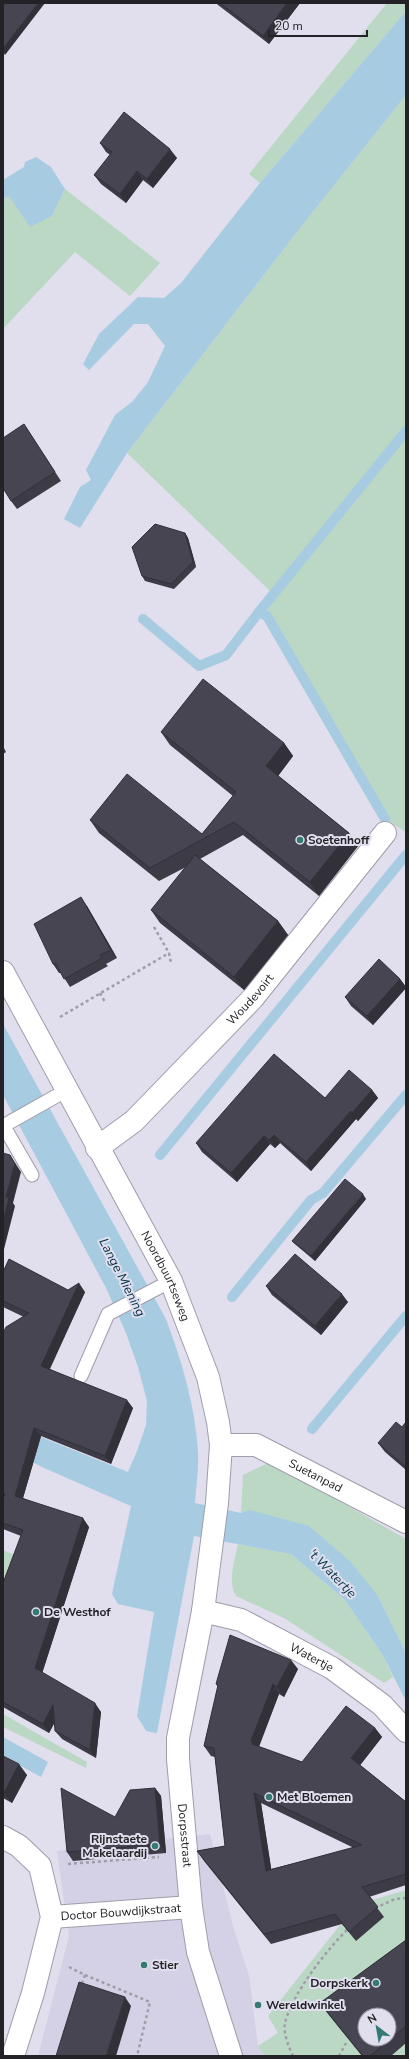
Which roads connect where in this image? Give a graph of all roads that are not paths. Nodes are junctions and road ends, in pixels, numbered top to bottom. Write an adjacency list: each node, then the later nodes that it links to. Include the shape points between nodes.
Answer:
1 (385, 833): 5 (street, Woudevoirt, via 253,998 134,1121)
2 (3, 972): 3 (street, Noordbuurtseweg, via 35,1031)
3 (61, 1093): 4 (lane); 5 (street, Noordbuurtseweg)
4 (5, 1125): 6 (lane)
5 (97, 1148): 7 (street, Noordbuurtseweg)
6 (32, 1174)
7 (165, 1284): 8 (lane, via 108,1314); 9 (street, Noordbuurtseweg, via 208,1378)
8 (82, 1376)
9 (221, 1445): 10 (street, Suetanpad, via 256,1445); 11 (street, Noordbuurtseweg, via 212,1547)
10 (406, 1522)
11 (203, 1611): 12 (street, Watertje, via 241,1620 332,1668 382,1705); 14 (street, Dorpsstraat, via 178,1738)
12 (406, 1730)
13 (3, 1837): 15 (street, via 19,1846 40,1866)
14 (191, 1907): 15 (street, Doctor Bouwdijkstraat); 17 (street, Dorpsstraat, via 198,1952)
15 (52, 1917): 16 (street, Doctor Bouwdijkstraat)
16 (13, 2056)
17 (231, 2056)

